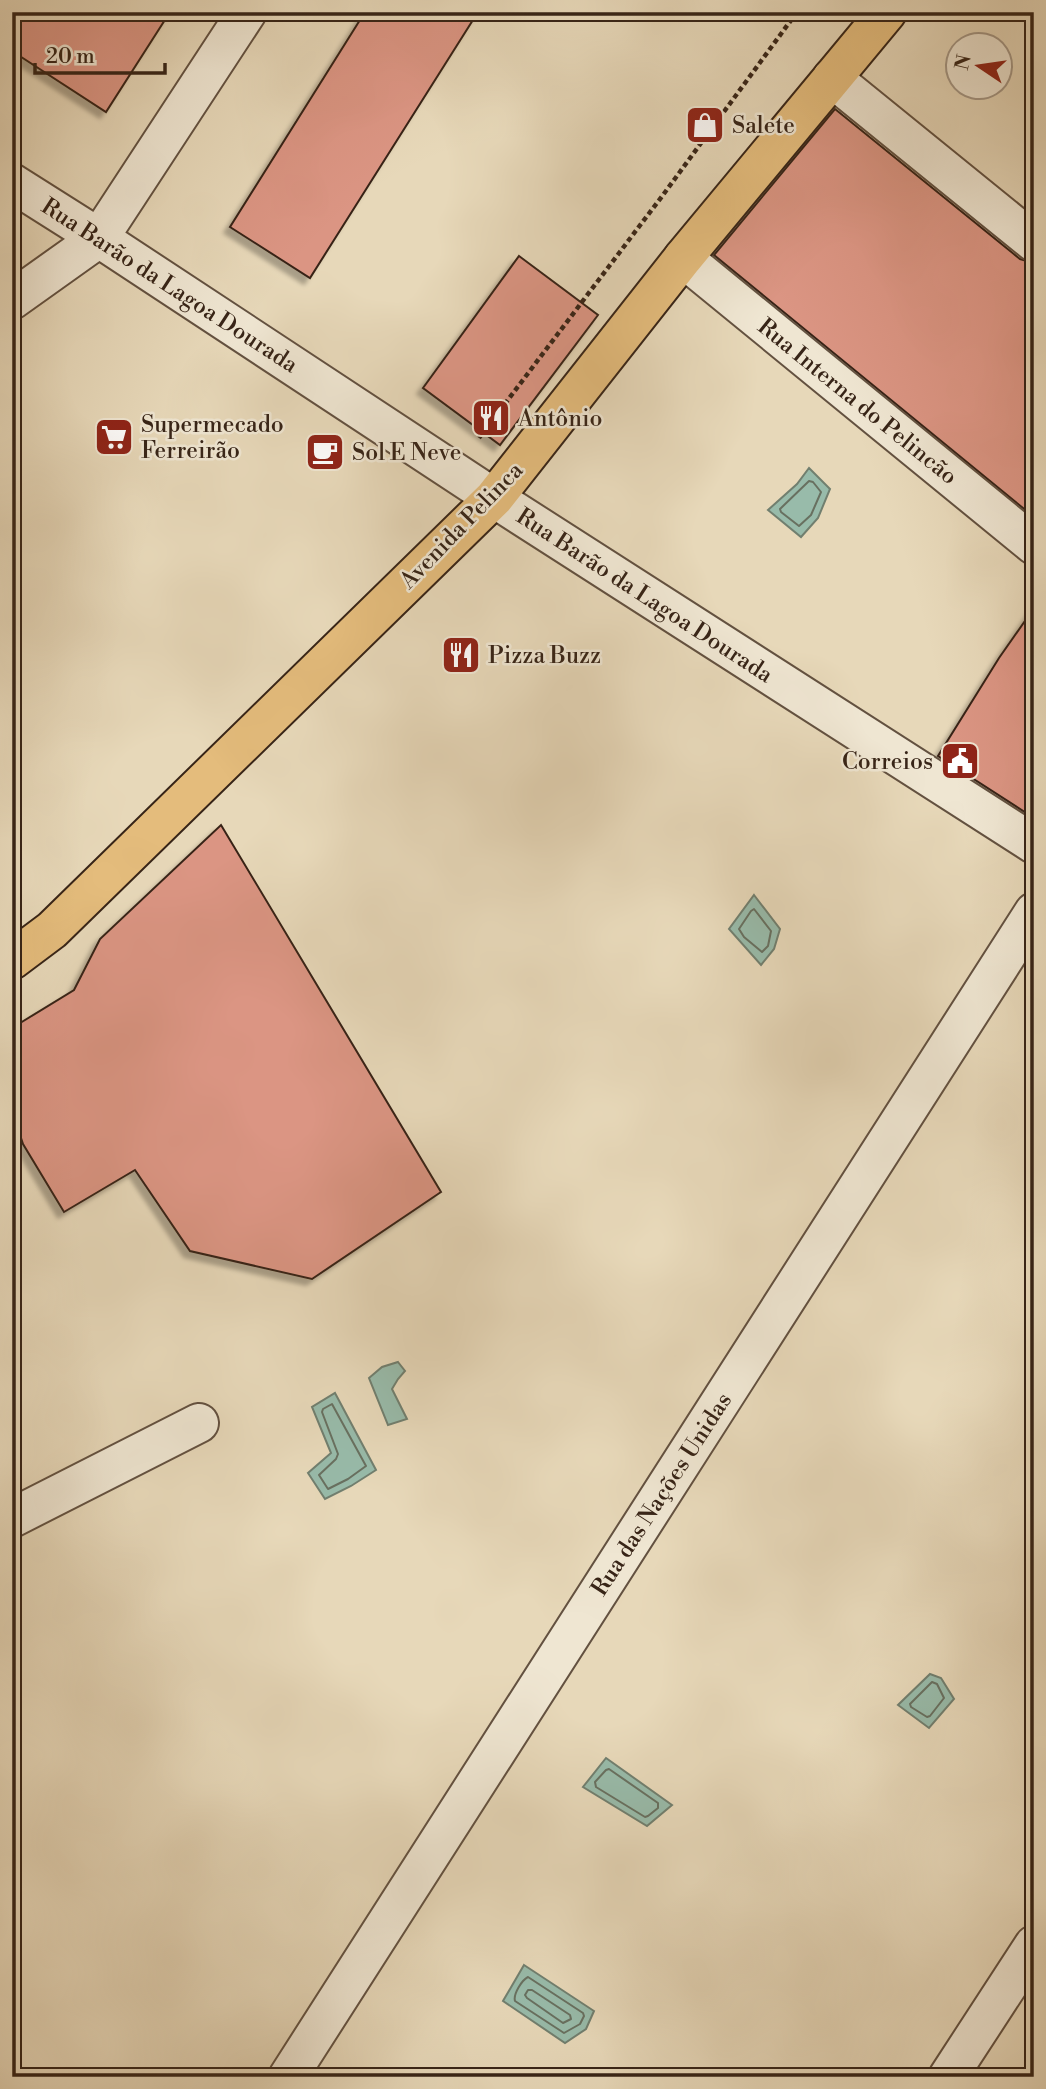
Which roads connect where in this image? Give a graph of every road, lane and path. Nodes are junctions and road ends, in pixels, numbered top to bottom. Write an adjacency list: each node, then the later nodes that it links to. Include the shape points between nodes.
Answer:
1 (247, 12): 5 (street)
2 (887, 12): 3 (main road, Avenida Pelinca)
3 (832, 78): 6 (street); 7 (main road, Avenida Pelinca)
4 (12, 183): 5 (street, Rua Barão da Lagoa Dourada)
5 (99, 238): 8 (street); 9 (street, Rua Barão da Lagoa Dourada)
6 (1034, 242)
7 (683, 258): 9 (main road, Avenida Pelinca); 10 (street, Rua Interna do Pelincão)
8 (12, 300)
9 (494, 498): 11 (street, Rua Barão da Lagoa Dourada); 13 (main road, Avenida Pelinca, via 52,930)
10 (1034, 544)
11 (1034, 844)
12 (1034, 912): 17 (street, Rua das Nações Unidas)
13 (12, 960)
14 (199, 1423): 15 (street)
15 (12, 1518)
16 (1034, 1945): 18 (street)
17 (288, 2077)
18 (948, 2077)

